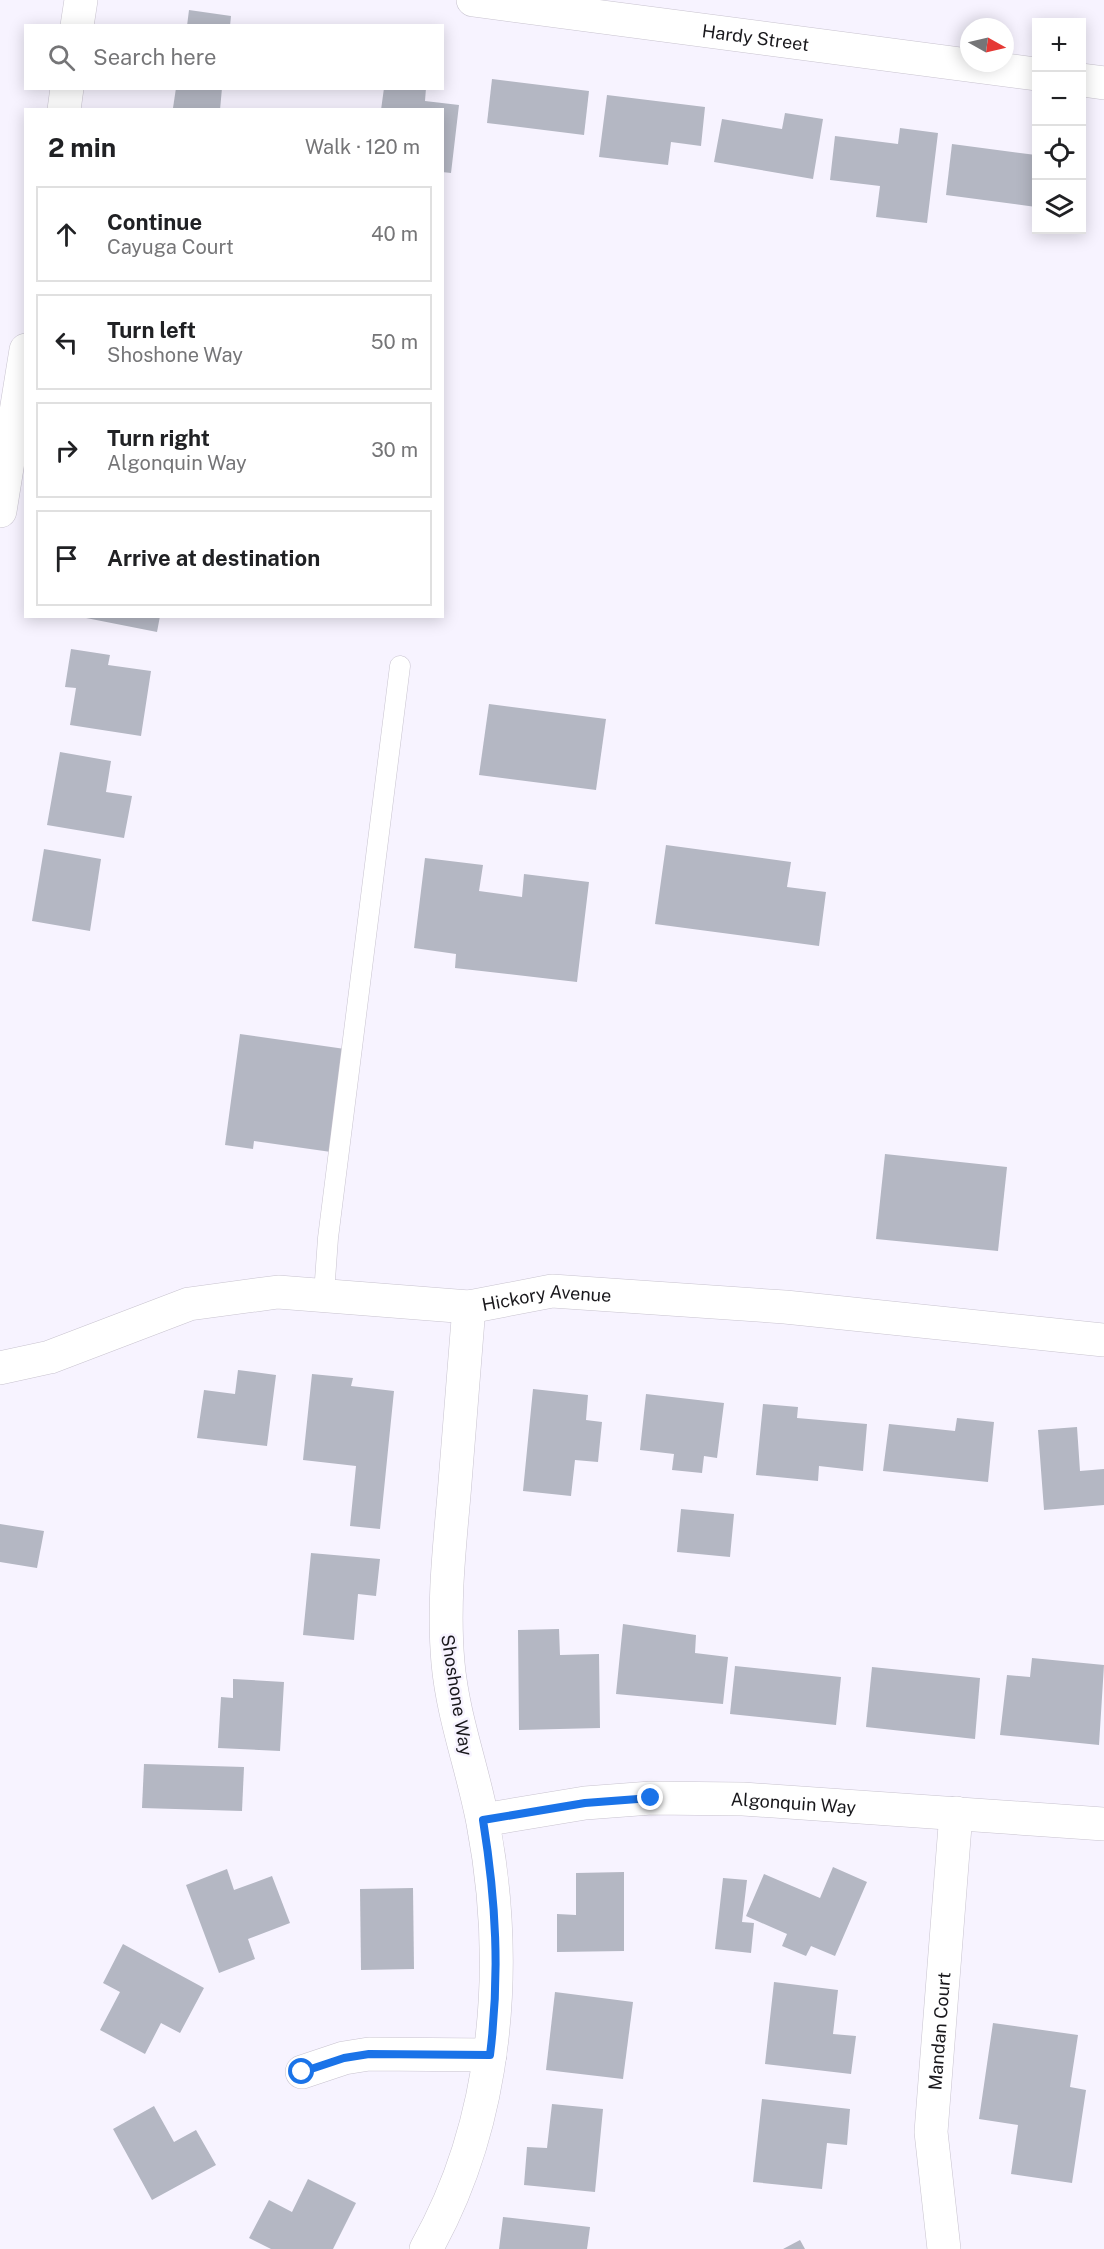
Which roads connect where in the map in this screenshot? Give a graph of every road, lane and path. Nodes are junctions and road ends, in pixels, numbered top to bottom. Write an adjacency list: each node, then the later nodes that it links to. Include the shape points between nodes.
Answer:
1 (81, 0): 3 (street)
2 (473, 0): 4 (street, Hardy Street)
3 (77, 24)
4 (1032, 73)
5 (1086, 81): 6 (street)
6 (1104, 83)
7 (67, 90): 8 (street)
8 (64, 108)
9 (24, 362): 10 (street)
10 (0, 511)
11 (400, 666): 12 (lane)
12 (324, 1294): 13 (street, Hickory Avenue); 15 (street, Hickory Avenue, via 278,1292 189,1304 50,1357)
13 (469, 1307): 14 (street, Hickory Avenue, via 552,1291 785,1307); 17 (street, Shoshone Way, via 445,1601 448,1665 459,1734)
14 (1104, 1340)
15 (0, 1368)
16 (956, 1813): 17 (street, Algonquin Way, via 742,1799 651,1798 585,1803); 18 (street, Algonquin Way); 22 (street, Mandan Court, via 931,2132)
17 (483, 1820): 19 (street, Shoshone Way, via 497,1943 496,2009)
18 (1104, 1824)
19 (490, 2055): 20 (street, via 369,2054); 21 (street, Shoshone Way, via 478,2117 458,2181)
20 (302, 2072)
21 (426, 2249)
22 (944, 2249)

